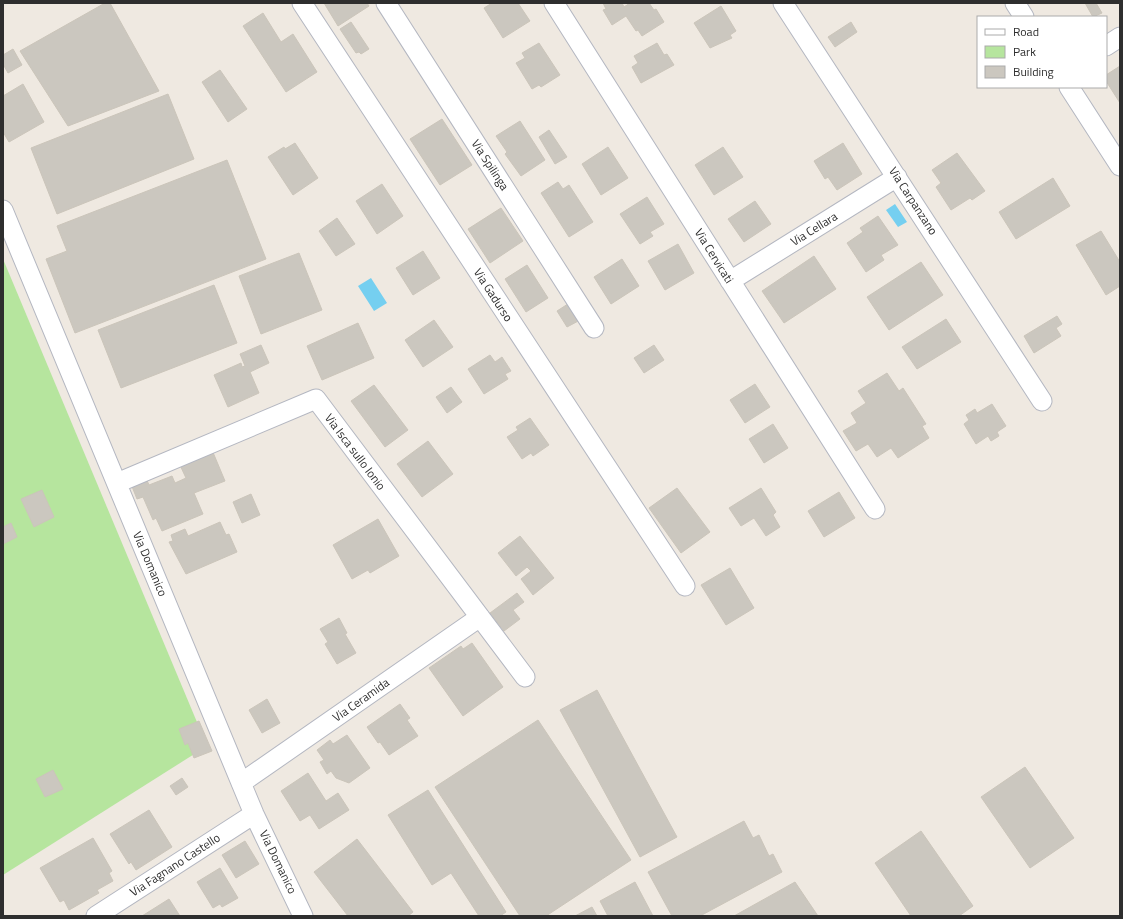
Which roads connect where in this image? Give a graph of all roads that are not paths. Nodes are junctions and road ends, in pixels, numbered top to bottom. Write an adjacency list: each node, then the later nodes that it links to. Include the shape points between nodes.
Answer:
1 (302, 3): 18 (street, Via Gadurso)
2 (386, 3): 14 (street, Via Spilinga)
3 (554, 3): 13 (street, Via Cervicati)
4 (783, 3): 11 (street, Via Carpanzano)
5 (1015, 3): 6 (street)
6 (1023, 16)
7 (1120, 36): 8 (street)
8 (1107, 45)
9 (1070, 88): 10 (street)
10 (1120, 166)
11 (897, 177): 13 (street, Via Cellara); 15 (street, Via Carpanzano)
12 (3, 210): 16 (street, Via Domanico)
13 (730, 281): 17 (street, Via Cervicati)
14 (594, 328)
15 (1042, 401)
16 (116, 483): 19 (street, Via Isca sullo Ionio, via 316,399); 21 (street, Via Domanico)
17 (875, 509)
18 (685, 586)
19 (480, 617): 20 (street, Via Isca sullo Ionio); 21 (street, Via Ceramida)
20 (525, 677)
21 (242, 783): 22 (street, Via Domanico)
22 (254, 814): 23 (street, Via Fagnano Castello); 24 (street, Via Domanico)
23 (96, 916)
24 (304, 916)

